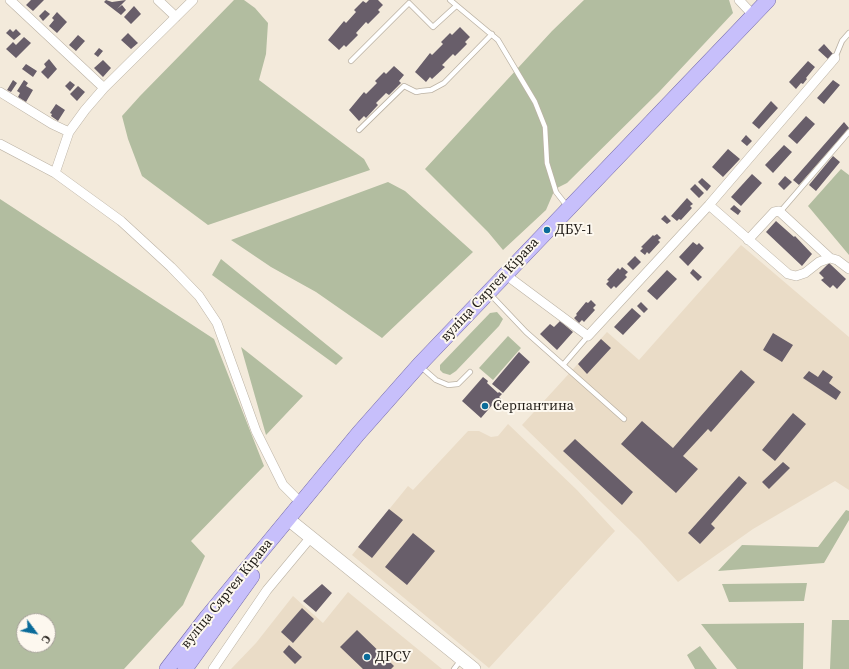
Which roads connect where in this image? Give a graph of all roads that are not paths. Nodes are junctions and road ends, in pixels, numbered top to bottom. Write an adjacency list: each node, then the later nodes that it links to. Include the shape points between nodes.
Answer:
1 (10, 0): 15 (street)
2 (158, 0): 10 (street)
3 (193, 0): 10 (street)
4 (450, 0): 8 (lane)
5 (739, 0): 9 (street)
6 (768, 0): 9 (main road, вуліца Сяргея Кірава)
7 (408, 2): 8 (lane, via 433,27); 14 (lane)
8 (456, 6): 12 (lane)
9 (753, 15): 23 (main road, вуліца Сяргея Кірава)
10 (176, 17): 15 (street)
11 (849, 33): 13 (lane, via 842,41)
12 (492, 34): 17 (lane, via 444,82 431,90 416,92 404,86); 23 (lane, via 535,102 545,127 547,163 556,192)
13 (835, 58): 22 (street)
14 (351, 61)
15 (104, 88): 18 (street)
16 (0, 92): 18 (street)
17 (358, 130)
18 (69, 132): 21 (street)
19 (849, 132): 24 (lane)
20 (0, 144): 21 (street)
21 (55, 174): 35 (street, via 127,225 190,286 209,309 223,338 256,431 283,485)
22 (710, 205): 25 (street); 30 (street)
23 (568, 208): 28 (main road, вуліца Сяргея Кірава)
24 (780, 212): 25 (street, via 774,212); 26 (street)
25 (748, 240): 26 (street, via 784,272 792,275 805,273)
26 (830, 258): 27 (street)
27 (848, 268)
28 (506, 274): 29 (main road, вуліца Сяргея Кірава); 30 (street)
29 (489, 293): 31 (main road, вуліца Сяргея Кірава); 32 (lane, via 526,332)
30 (588, 336): 32 (lane)
31 (419, 365): 33 (lane, via 436,380 448,385 458,384); 35 (main road, вуліца Сяргея Кірава)
32 (563, 365): 34 (lane)
33 (470, 372)
34 (624, 419)
35 (301, 503): 36 (main road, вуліца Сяргея Кірава)
36 (288, 519): 37 (street); 39 (main road, вуліца Сяргея Кірава, via 206,617); 40 (main road, вуліца Сяргея Кірава, via 257,570)
37 (311, 537): 38 (street); 41 (street, via 267,590)
38 (458, 664): 42 (street)
39 (167, 669)
40 (185, 669)
41 (213, 669)
42 (474, 669)

